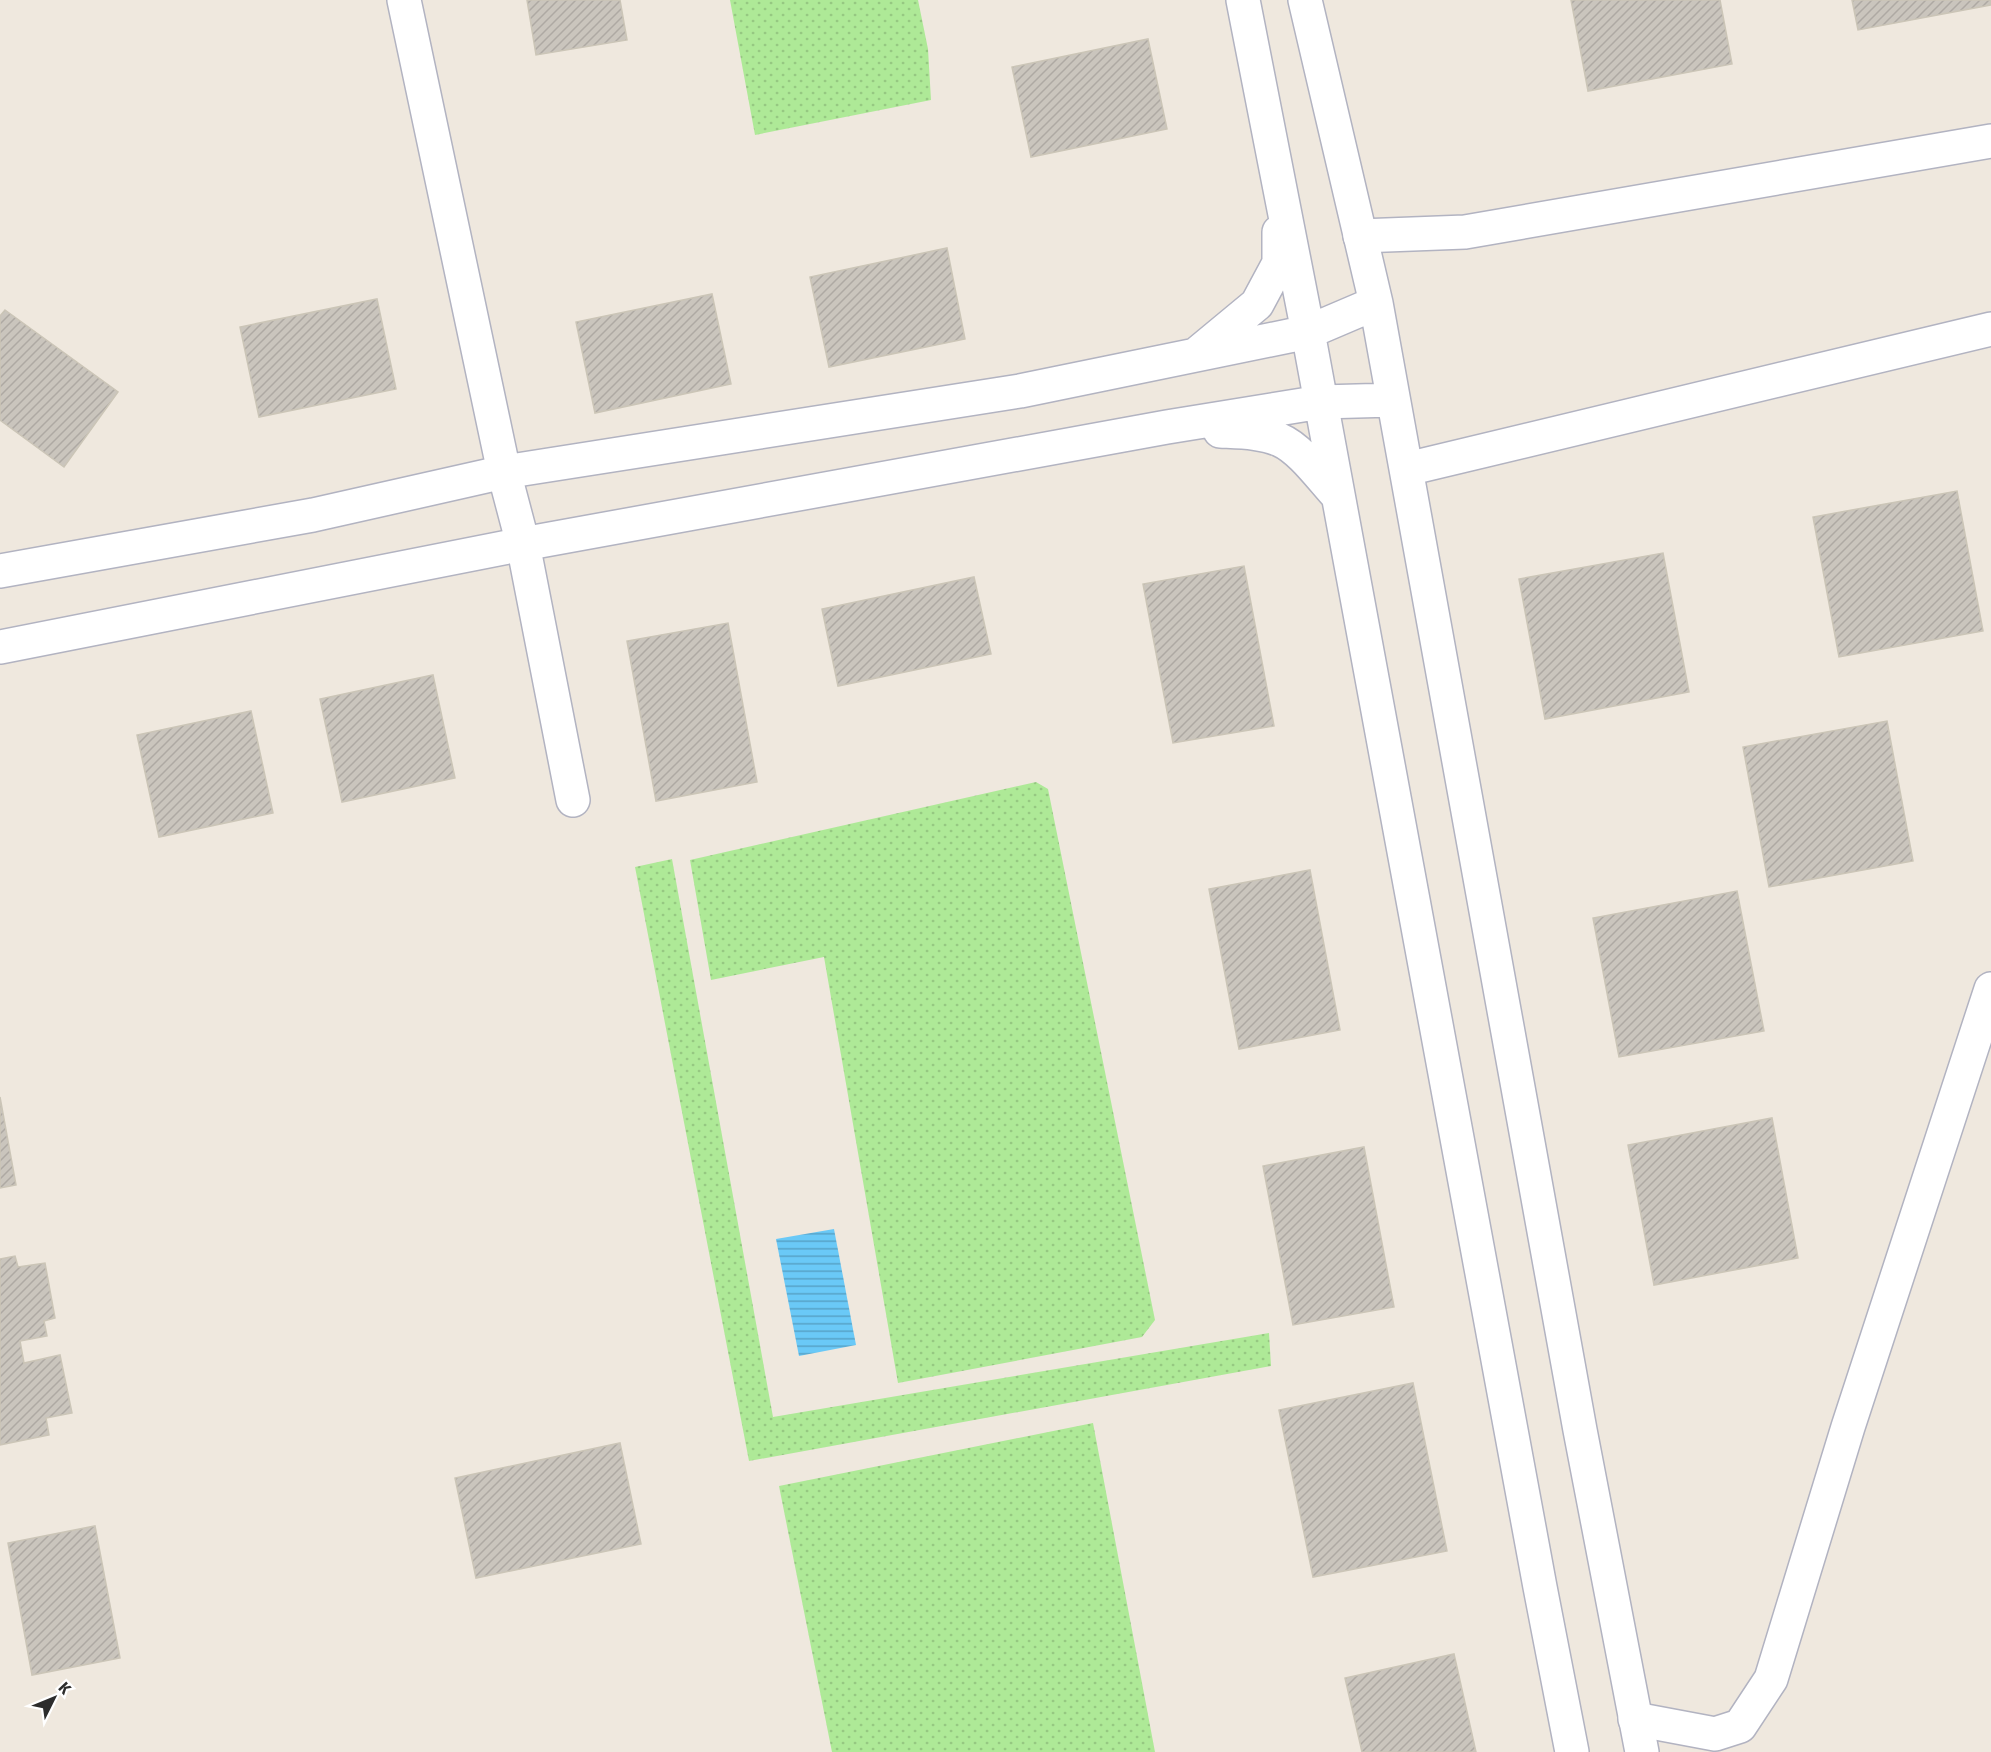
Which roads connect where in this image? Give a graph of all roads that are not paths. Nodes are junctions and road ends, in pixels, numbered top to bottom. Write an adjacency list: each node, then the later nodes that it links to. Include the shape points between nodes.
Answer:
1 (404, 0): 15 (main road)
2 (1243, 0): 5 (main road)
3 (1305, 0): 6 (main road)
4 (1991, 141): 6 (main road, via 1465,232)
5 (1278, 180): 9 (main road); 10 (main road, via 1279,263 1257,304)
6 (1360, 236): 7 (main road)
7 (1376, 303): 9 (main road); 11 (main road)
8 (1991, 329): 14 (main road)
9 (1308, 332): 10 (main road); 12 (main road)
10 (1195, 355): 15 (main road, via 1020,392)
11 (1393, 400): 12 (main road); 14 (main road)
12 (1321, 402): 13 (main road); 16 (main road)
13 (1167, 427): 16 (main road, via 1257,434 1281,440); 17 (main road)
14 (1407, 469): 22 (main road)
15 (504, 472): 17 (main road); 18 (main road, via 313,515)
16 (1338, 496): 23 (main road)
17 (523, 544): 19 (main road); 20 (main road)
18 (0, 571)
19 (0, 647)
20 (573, 800)
21 (1991, 989): 22 (main road, via 1848,1427 1771,1679 1740,1726 1716,1734)
22 (1635, 1719): 24 (main road)
23 (1572, 1752)
24 (1642, 1752)

